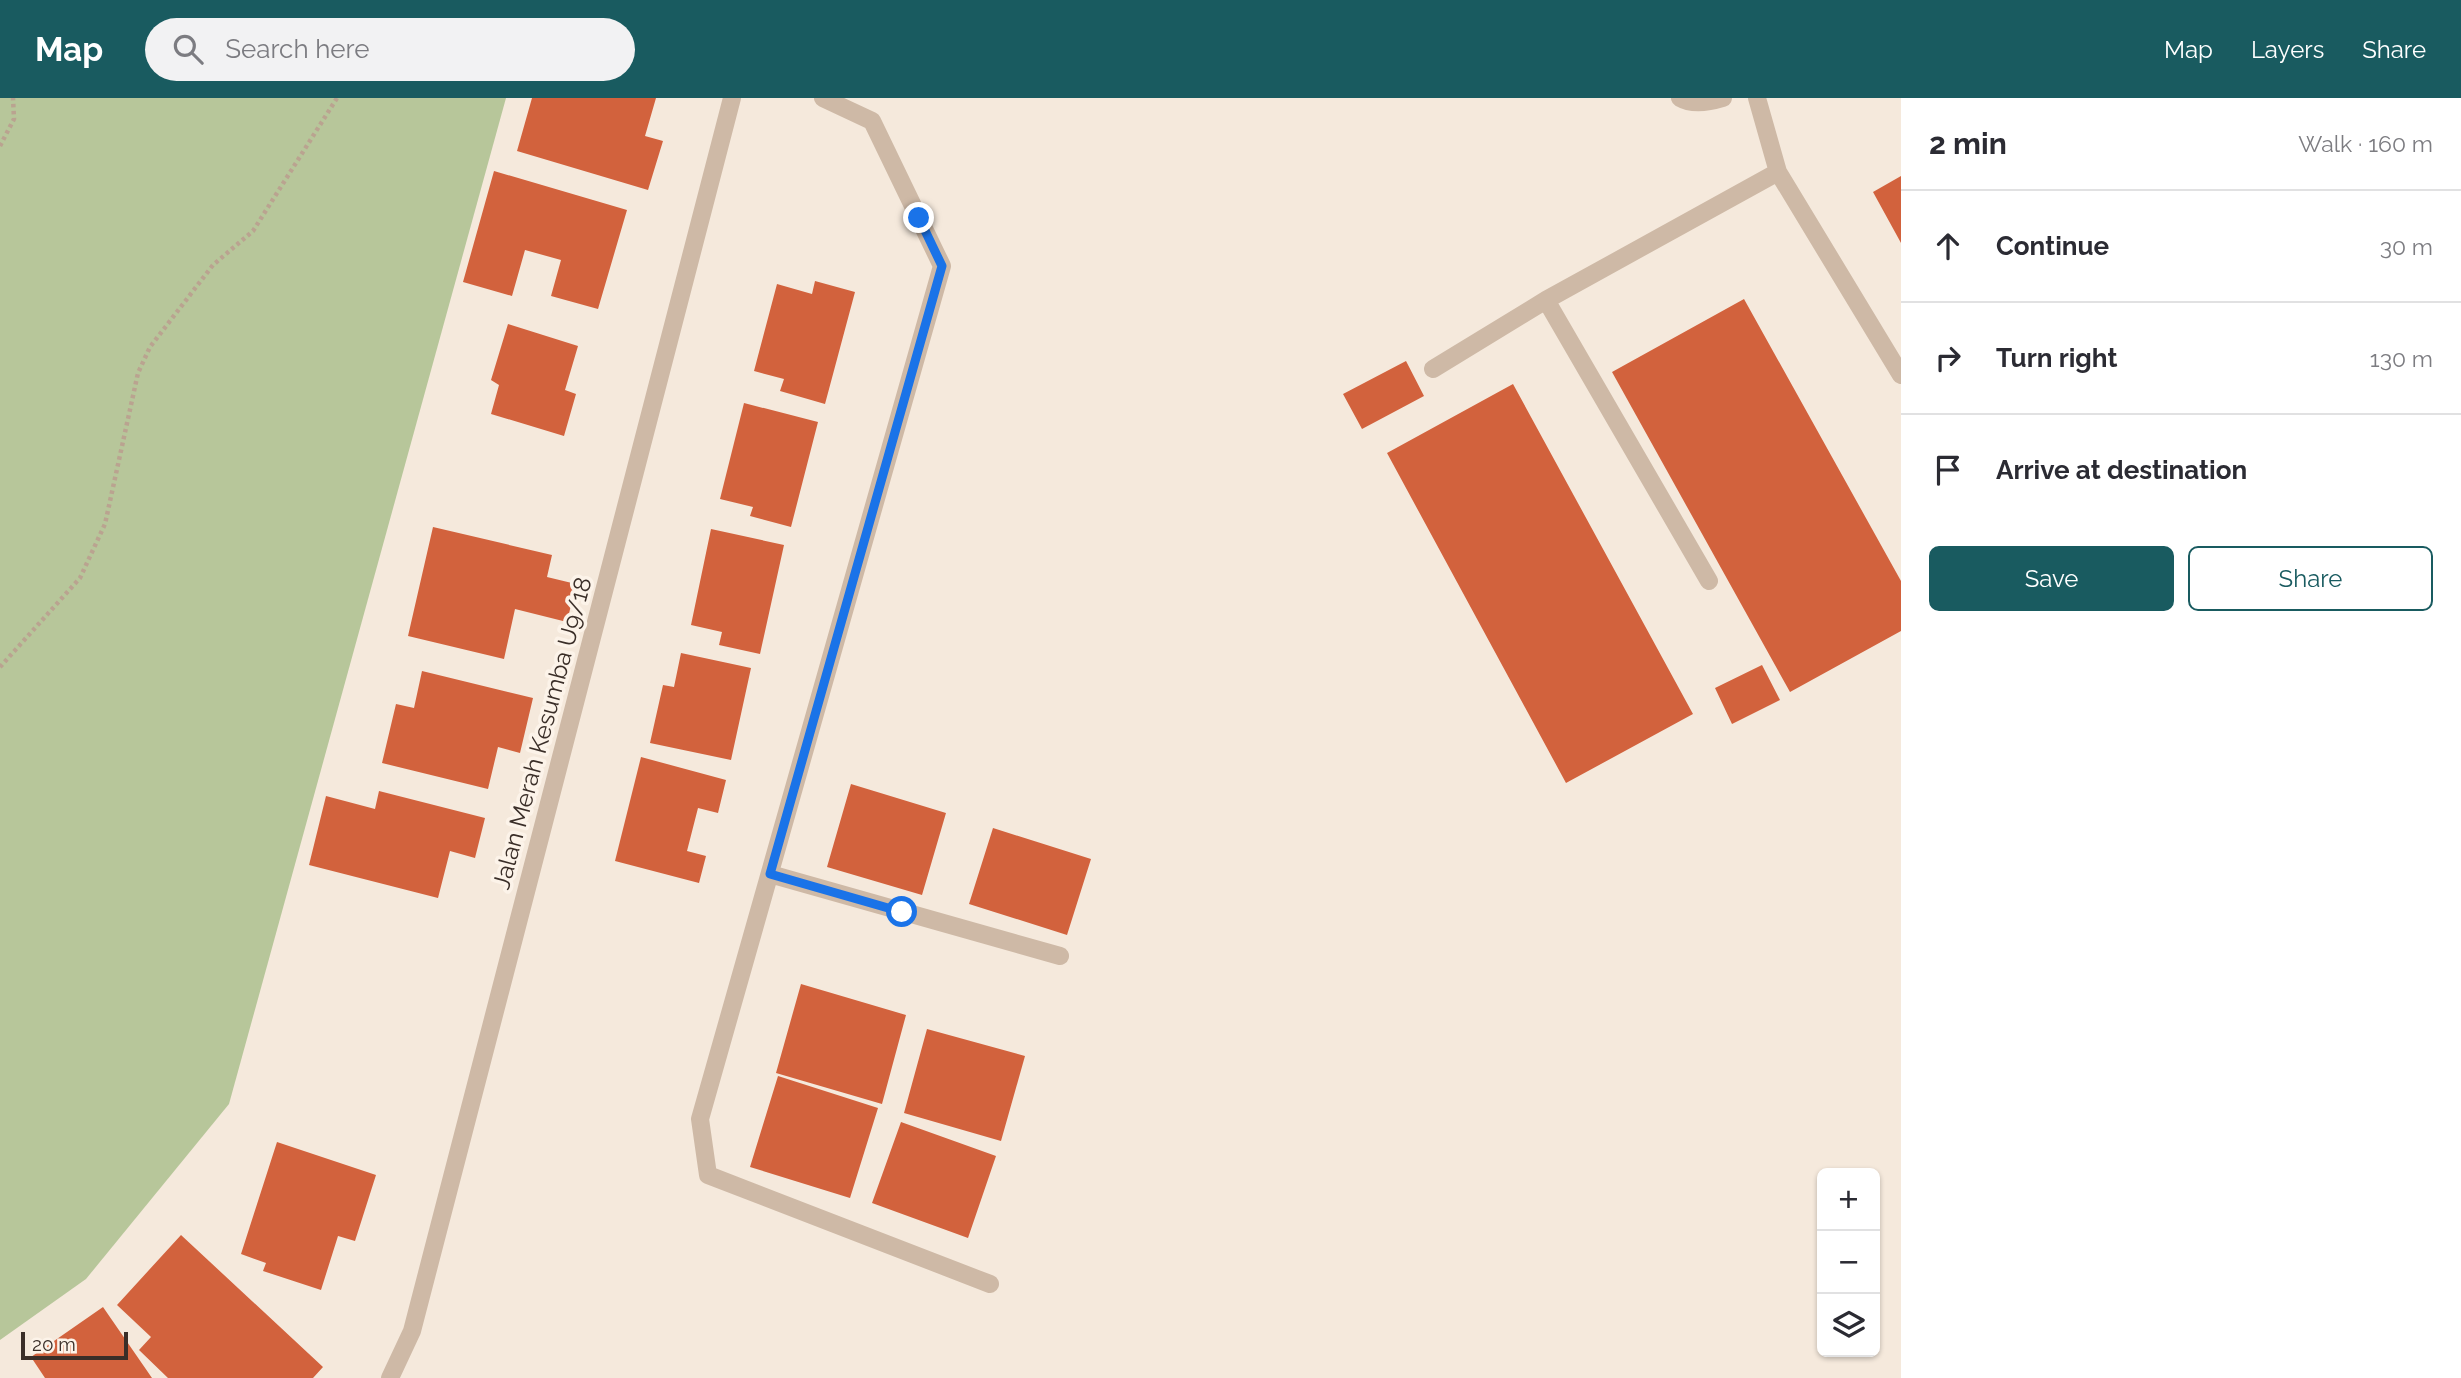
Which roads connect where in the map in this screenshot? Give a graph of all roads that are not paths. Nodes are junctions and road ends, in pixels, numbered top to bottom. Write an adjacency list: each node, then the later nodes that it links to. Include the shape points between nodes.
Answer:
1 (732, 98): 14 (street, Jalan Merah Kesumba U9/18, via 412,1331)
2 (823, 98): 11 (street, via 872,121 942,266)
3 (1680, 98): 4 (street, via 1711,102)
4 (1723, 98)
5 (1756, 98): 6 (street)
6 (1778, 172): 7 (street); 9 (street)
7 (1546, 300): 8 (street); 10 (street)
8 (1433, 369)
9 (1901, 375)
10 (1709, 581)
11 (770, 874): 12 (street); 13 (street, via 700,1119 708,1175)
12 (1060, 956)
13 (990, 1284)
14 (390, 1378)

